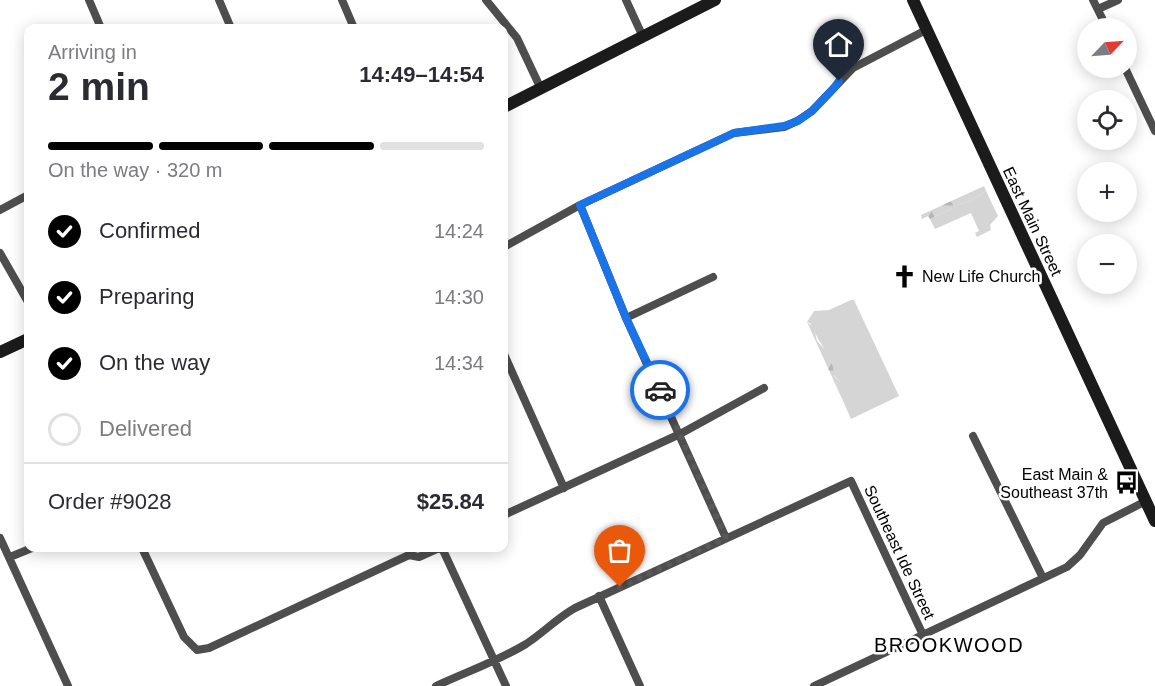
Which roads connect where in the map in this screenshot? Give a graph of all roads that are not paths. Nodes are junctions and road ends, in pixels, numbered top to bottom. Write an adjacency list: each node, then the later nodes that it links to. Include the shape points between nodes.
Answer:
1 (89, 0): 12 (street)
2 (219, 0): 13 (street)
3 (342, 0): 14 (street)
4 (486, 0): 15 (street)
5 (626, 0): 18 (street)
6 (715, 0): 18 (main road)
7 (913, 0): 17 (main road, East Main Street)
8 (1093, 0): 10 (street)
9 (1118, 0): 10 (street)
10 (1098, 9): 11 (street)
11 (1102, 18)
12 (99, 24)
13 (229, 24)
14 (352, 24)
15 (506, 24)
16 (508, 27): 20 (street)
17 (926, 30): 25 (street, via 853,68 798,121 734,133); 39 (main road, East Main Street)
18 (643, 37): 20 (main road)
19 (1131, 78): 22 (street)
20 (541, 88): 21 (main road)
21 (508, 105)
22 (1152, 117): 23 (street)
23 (1155, 131)
24 (24, 197): 26 (street)
25 (580, 205): 27 (street); 31 (street)
26 (0, 210)
27 (508, 245)
28 (0, 253): 30 (street)
29 (713, 277): 31 (street)
30 (24, 295)
31 (626, 318): 36 (street)
32 (24, 341): 33 (main road)
33 (0, 352)
34 (508, 363): 38 (street)
35 (764, 388): 36 (street)
36 (680, 434): 38 (street); 43 (street)
37 (973, 436): 51 (street)
38 (564, 488): 40 (street)
39 (1146, 501): 41 (main road, East Main Street); 51 (street, via 1103,524 1076,561)
40 (508, 513)
41 (1155, 521)
42 (0, 538): 50 (street)
43 (726, 538): 52 (street); 53 (street, Southeast Ide Street, via 851,481)
44 (24, 551): 50 (street)
45 (144, 552): 46 (street, via 184,637 197,651)
46 (409, 552)
47 (412, 552): 48 (street, via 419,557)
48 (431, 552)
49 (442, 552): 54 (street)
50 (10, 557): 55 (street)
51 (1043, 579): 53 (street)
52 (599, 596): 54 (street); 58 (street)
53 (923, 635): 59 (street)
54 (494, 660): 56 (street); 57 (street)
55 (68, 686)
56 (436, 686)
57 (506, 686)
58 (640, 686)
59 (814, 686)

